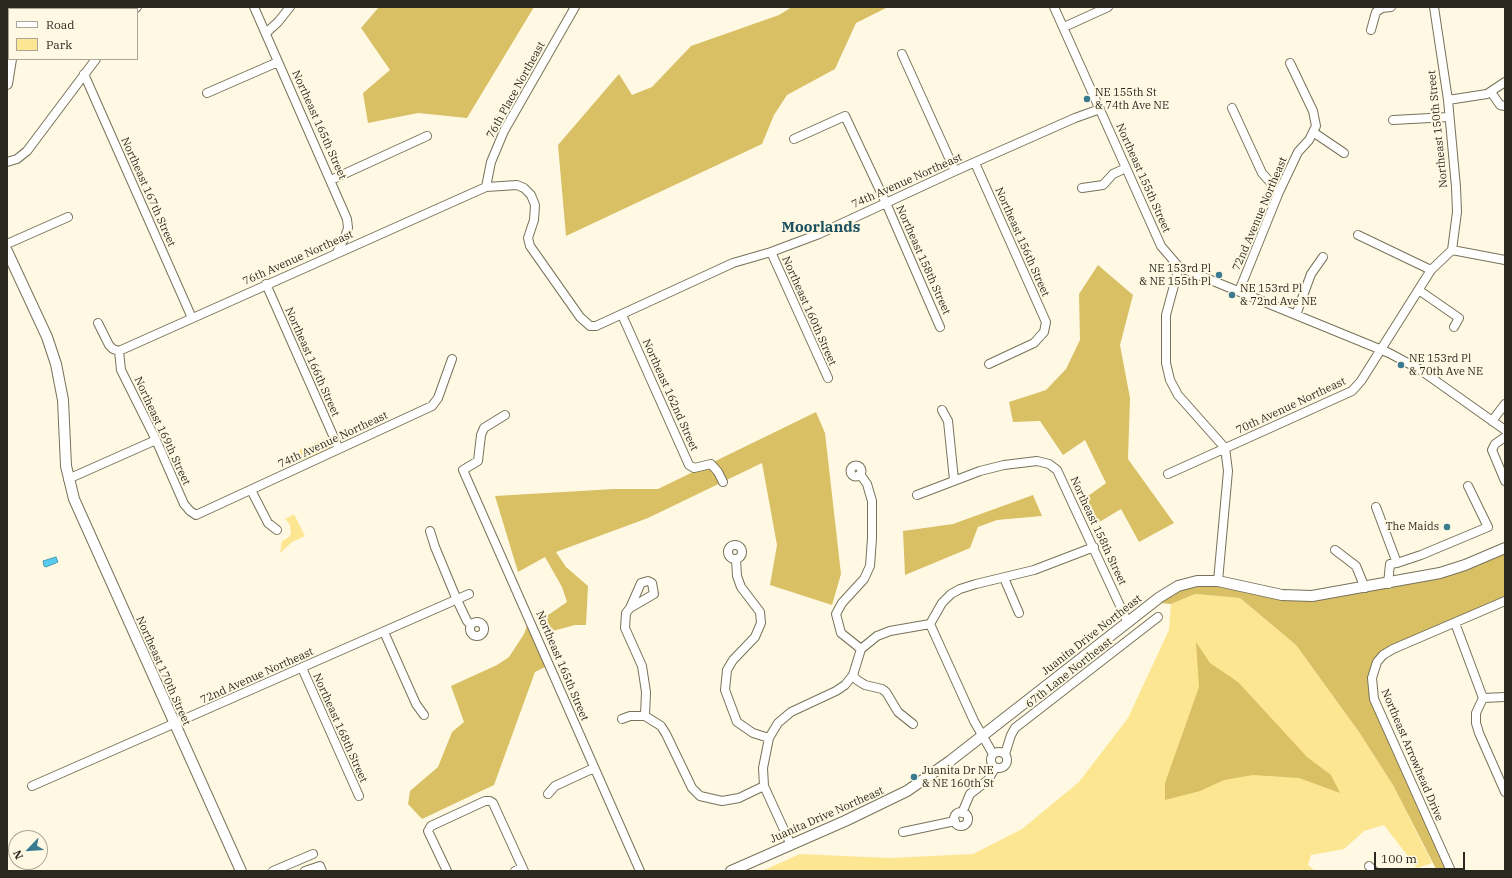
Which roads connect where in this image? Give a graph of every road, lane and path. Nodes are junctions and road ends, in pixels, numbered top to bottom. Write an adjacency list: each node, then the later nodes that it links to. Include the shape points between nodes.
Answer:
1 (254, 7): 10 (street, Northeast 165th Street)
2 (290, 7): 10 (street)
3 (575, 7): 36 (street, 76th Place Northeast, via 504,131 491,162)
4 (1054, 7): 8 (street, Northeast 155th Street)
5 (1108, 7): 8 (street)
6 (1391, 7): 9 (street, via 1376,12)
7 (1434, 7): 21 (street, Northeast 150th Street)
8 (1064, 27): 24 (street, Northeast 155th Street)
9 (1372, 30)
10 (266, 33): 14 (street, Northeast 165th Street)
11 (902, 54): 34 (street)
12 (11, 60): 17 (main road)
13 (95, 60): 16 (street)
14 (278, 62): 20 (street); 35 (street, Northeast 165th Street)
15 (1290, 63): 27 (street, via 1313,111)
16 (84, 74): 31 (street, via 27,151 17,159); 56 (street, Northeast 167th Street)
17 (7, 84)
18 (1504, 86): 19 (street)
19 (1491, 92): 21 (street); 22 (street, via 1500,105)
20 (207, 93)
21 (1448, 100): 25 (street, Northeast 150th Street)
22 (1505, 106)
23 (1232, 108): 38 (street, via 1262,173)
24 (1100, 110): 32 (street, 74th Avenue Northeast, via 1075,118); 33 (street, Northeast 155th Street)
25 (1449, 117): 26 (street); 43 (street, Northeast 150th Street, via 1457,212)
26 (1393, 120)
27 (1314, 129): 30 (street); 38 (street, 72nd Avenue Northeast, via 1298,152)
28 (427, 136): 35 (street)
29 (794, 139): 39 (street, Northeast 158th Street, via 845,116)
30 (1344, 153)
31 (7, 162)
32 (975, 163): 34 (street, 74th Avenue Northeast); 63 (street, Northeast 156th Street, via 1046,322 1044,332 1034,344)
33 (1126, 168): 37 (street, via 1113,174 1103,185); 49 (street, Northeast 155th Street, via 1161,246)
34 (955, 171): 39 (street, 74th Avenue Northeast)
35 (331, 180): 46 (street, Northeast 165th Street, via 347,219 348,228)
36 (486, 187): 46 (street, 76th Avenue Northeast); 55 (street, 74th Avenue Northeast, via 517,185 531,195 535,205 534,220 528,238 530,246 586,323 596,326)
37 (1082, 188)
38 (1279, 192): 52 (street, 72nd Avenue Northeast)
39 (886, 203): 45 (street, 74th Avenue Northeast, via 819,234); 58 (street, Northeast 158th Street)
40 (68, 217): 42 (street)
41 (1358, 234): 50 (street)
42 (7, 244)
43 (1452, 250): 48 (street); 50 (street, 70th Avenue Northeast)
44 (7, 251): 76 (main road, Northeast 170th Street, via 58,370 63,400)
45 (770, 252): 55 (street, 74th Avenue Northeast, via 733,263); 64 (street, Northeast 160th Street)
46 (336, 254): 51 (street, 76th Avenue Northeast)
47 (1323, 257): 54 (street, via 1312,274)
48 (1505, 260)
49 (1179, 267): 52 (street); 72 (street, via 1166,315 1166,363 1170,380 1178,395)
50 (1431, 270): 53 (street, 70th Avenue Northeast)
51 (266, 284): 56 (street, 76th Avenue Northeast); 73 (street, Northeast 166th Street)
52 (1239, 291): 54 (street)
53 (1420, 291): 59 (street, via 1459,318); 60 (street, 70th Avenue Northeast)
54 (1296, 314): 60 (street)
55 (622, 315): 79 (street, Northeast 162nd Street, via 689,465 694,468 711,464)
56 (192, 318): 61 (street, 76th Avenue Northeast)
57 (98, 323): 61 (street, via 109,345)
58 (940, 327)
59 (1454, 327)
60 (1382, 350): 68 (street, via 1419,369); 72 (street, 70th Avenue Northeast, via 1361,381 1344,396)
61 (119, 351): 71 (street, Northeast 169th Street, via 121,370)
62 (452, 359): 73 (street, 74th Avenue Northeast, via 438,398 432,406)
63 (990, 364)
64 (828, 378)
65 (1505, 404): 68 (street)
66 (942, 410): 77 (street, via 948,420)
67 (505, 415): 121 (street, Northeast 165th Street, via 484,428 478,461 463,470)
68 (1492, 421): 69 (street)
69 (1505, 430)
70 (1505, 437): 78 (street, via 1495,444 1492,450)
71 (156, 440): 76 (street); 84 (street, Northeast 169th Street, via 184,504)
72 (1225, 448): 75 (street, 70th Avenue Northeast); 93 (street, via 1228,471)
73 (339, 449): 81 (street, 74th Avenue Northeast)
74 (860, 474): 107 (street, via 867,484 872,501 870,566 864,579 842,603 836,614 840,633)
75 (1168, 474)
76 (68, 479): 115 (main road, Northeast 170th Street, via 82,521)
77 (954, 480): 82 (street); 87 (street, Northeast 158th Street, via 1004,465 1036,461 1049,464 1057,470)
78 (1505, 481)
79 (723, 482)
80 (1468, 486): 91 (street, via 1488,527)
81 (251, 490): 84 (street, 74th Avenue Northeast); 85 (street, via 268,523)
82 (917, 495)
83 (1376, 507): 91 (street)
84 (196, 515)
85 (277, 530)
86 (430, 531): 97 (street)
87 (1094, 547): 92 (street, via 1034,570); 103 (street, Northeast 158th Street)
88 (1505, 548): 94 (main road, Juanita Drive Northeast, via 1440,573)
89 (1335, 550): 95 (street, via 1356,566)
90 (736, 558): 118 (street, via 737,576 741,587 760,612 761,624 755,637 728,670 725,690 737,722 752,733)
91 (1397, 563): 94 (street, via 1390,564)
92 (1004, 578): 100 (street); 104 (street, via 976,584 951,594 942,603)
93 (1218, 580): 95 (main road, Juanita Drive Northeast, via 1282,595 1312,596); 103 (main road, Juanita Drive Northeast, via 1197,581 1178,586)
94 (1388, 584): 95 (main road, Juanita Drive Northeast)
95 (1365, 588)
96 (469, 594): 97 (street, 72nd Avenue Northeast)
97 (457, 600): 105 (street, via 467,621); 106 (street, 72nd Avenue Northeast)
98 (1505, 601): 102 (street, Northeast Arrowhead Drive)
99 (630, 608): 113 (street, via 626,613 625,628 642,666 646,692)
100 (1019, 613)
101 (1158, 616): 120 (street, 67th Lane Northeast, via 1015,728)
102 (1455, 622): 111 (street); 139 (street, Northeast Arrowhead Drive, via 1383,655 1377,662 1372,678 1374,699)
103 (1128, 623): 117 (main road, Juanita Drive Northeast)
104 (930, 624): 107 (street, via 890,631 877,636); 117 (street)
105 (472, 625)
106 (384, 632): 108 (street, 72nd Avenue Northeast); 112 (street, via 416,704)
107 (861, 649): 109 (street)
108 (302, 668): 115 (street, 72nd Avenue Northeast); 127 (street, Northeast 168th Street)
109 (853, 675): 116 (street, via 865,685 886,692 898,712); 118 (street, via 836,691 791,712 778,723)
110 (1505, 697): 111 (street)
111 (1483, 698): 125 (street, via 1476,712 1476,723)
112 (424, 715)
113 (645, 716): 114 (street); 124 (street, via 661,726 692,788 700,796 711,800 732,800)
114 (622, 719)
115 (173, 724): 123 (street, 72nd Avenue Northeast); 133 (main road, Northeast 170th Street)
116 (913, 724)
117 (982, 736): 119 (street); 129 (main road, Juanita Drive Northeast, via 907,791)
118 (769, 738): 124 (street, via 762,768)
119 (993, 754): 120 (street); 122 (street, via 991,762)
120 (1005, 754): 122 (street, 67th Lane Northeast, via 1008,760 1006,765 1001,769)
121 (594, 768): 126 (street, via 555,786); 137 (street, Northeast 165th Street)
122 (995, 768): 128 (street, 67th Lane Northeast, via 988,780 967,798 962,812 968,817 967,822 960,826 955,821)
123 (32, 786)
124 (764, 786): 129 (street)
125 (1505, 792)
126 (548, 794)
127 (359, 796)
128 (903, 832)
129 (791, 845): 138 (main road, Juanita Drive Northeast)
130 (313, 854): 134 (street)
131 (321, 869): 135 (street)
132 (520, 870): 136 (street, via 493,803 485,801 431,826 428,831)
133 (241, 871)
134 (273, 871)
135 (306, 871)
136 (447, 871)
137 (640, 871)
138 (731, 871)
139 (1450, 871)

